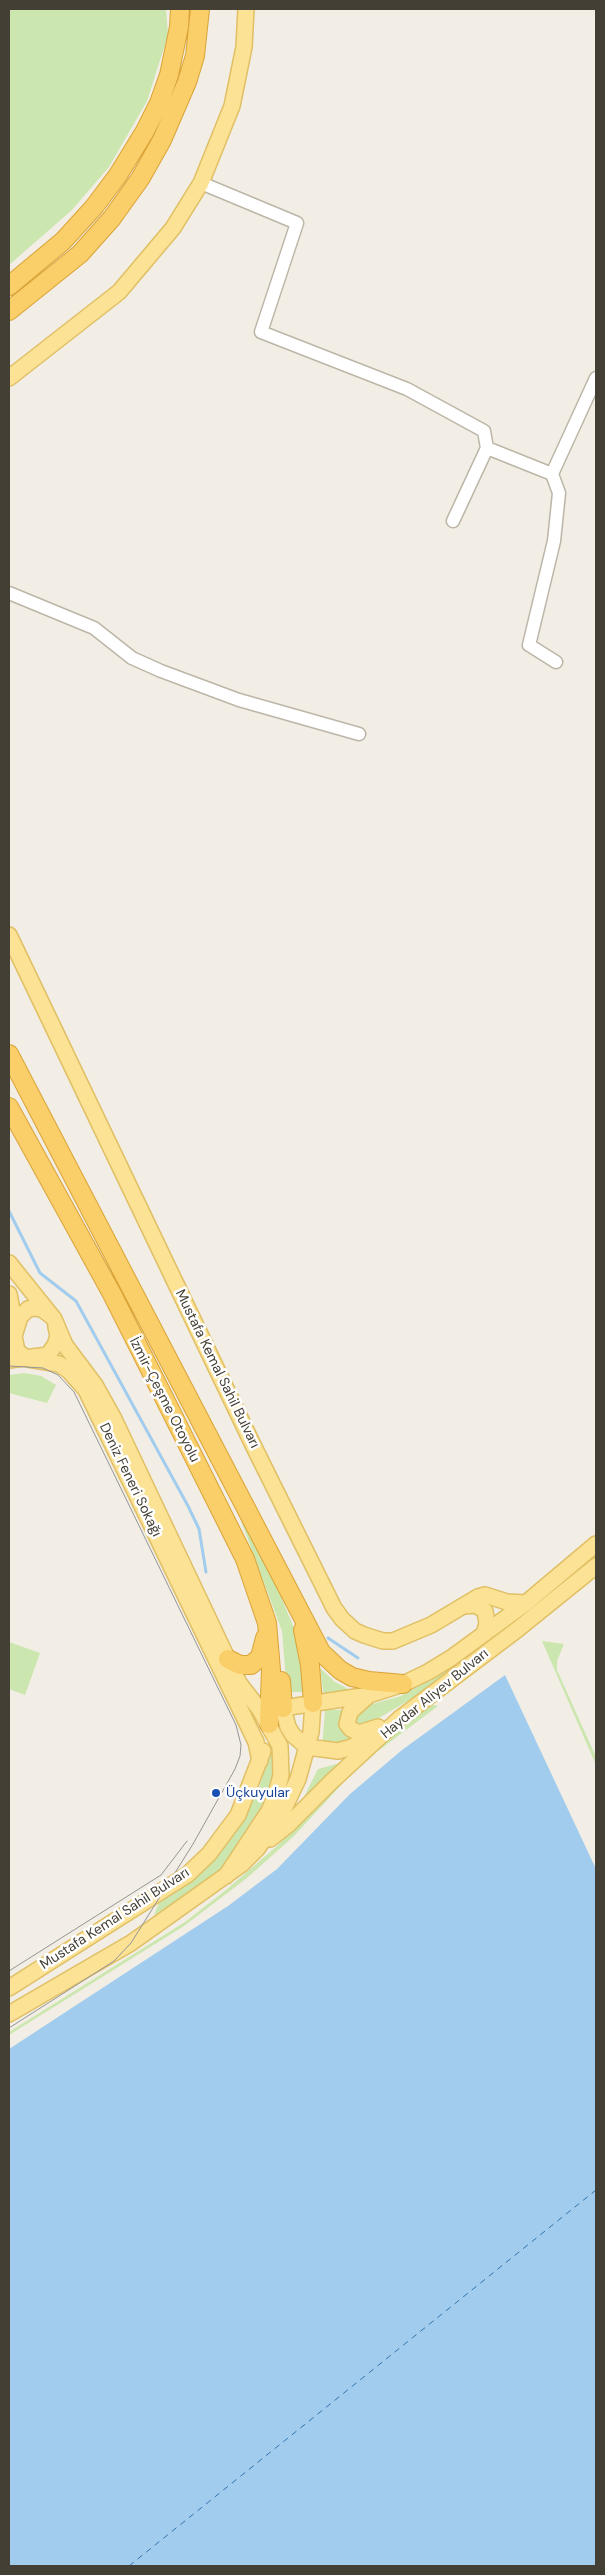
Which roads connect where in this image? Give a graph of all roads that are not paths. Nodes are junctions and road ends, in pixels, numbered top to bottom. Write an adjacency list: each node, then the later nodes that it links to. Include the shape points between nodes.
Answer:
1 (180, 9): 5 (highway, via 169,75 159,103 118,176 63,241)
2 (200, 9): 6 (highway, via 195,56 187,82 166,134 140,179 80,254)
3 (246, 9): 4 (main road, via 244,47 232,106)
4 (201, 183): 7 (main road, via 173,228 119,292); 9 (street, via 297,223 261,332 407,389 484,431)
5 (9, 286)
6 (9, 311)
7 (9, 378)
8 (596, 378): 10 (street)
9 (487, 448): 10 (street); 11 (street)
10 (552, 474): 13 (street, via 559,493 554,541 529,645)
11 (453, 521)
12 (9, 593): 14 (street, via 94,628 132,658 161,672 240,700)
13 (556, 662)
14 (359, 734)
15 (9, 935): 27 (main road, Mustafa Kemal Sahil Bulvarı, via 334,1608 355,1631 383,1641 394,1641)
16 (9, 1054): 28 (highway, İzmir-Çeşme Otoyolu, via 283,1575)
17 (9, 1107): 29 (highway, İzmir-Çeşme Otoyolu, via 112,1294 245,1559)
18 (9, 1264): 20 (main road, Deniz Feneri Sokağı)
19 (9, 1294): 21 (main road)
20 (54, 1318): 21 (main road, via 42,1309 34,1308 23,1314); 22 (main road, via 58,1336 52,1350 43,1357); 31 (main road, Deniz Feneri Sokağı, via 65,1345 95,1385 114,1418)
21 (16, 1326): 22 (main road, via 14,1344 17,1352)
22 (28, 1359): 23 (main road); 31 (main road, Deniz Feneri Sokağı, via 59,1364 86,1390)
23 (9, 1360)
24 (596, 1544): 26 (main road, Haydar Aliyev Bulvarı)
25 (596, 1566): 36 (main road, Haydar Aliyev Bulvarı)
26 (526, 1603): 27 (main road, Mustafa Kemal Sahil Bulvarı, via 485,1596); 30 (main road, Haydar Aliyev Bulvarı)
27 (464, 1606): 30 (main road, via 476,1605 485,1611 488,1623)
28 (298, 1610): 32 (highway, via 321,1652 340,1670 369,1681); 34 (highway, Mustafa Kemal Sahil Bulvarı, via 310,1665)
29 (267, 1623): 31 (highway, via 264,1648 256,1662 251,1665); 35 (highway, İzmir-Çeşme Otoyolu, via 277,1643)
30 (484, 1634): 32 (main road, Haydar Aliyev Bulvarı, via 451,1658)
31 (223, 1664): 35 (main road, via 254,1702); 38 (main road, via 256,1742)
32 (403, 1684): 33 (main road, Haydar Aliyev Bulvarı)
33 (369, 1695): 34 (main road, Haydar Aliyev Bulvarı); 36 (main road, via 348,1716 347,1724 351,1729 364,1732)
34 (313, 1703): 35 (main road, Haydar Aliyev Bulvarı); 37 (main road, Mustafa Kemal Sahil Bulvarı)
35 (274, 1713): 37 (main road); 38 (main road, Mustafa Kemal Sahil Bulvarı); 40 (main road, via 281,1751 281,1775 276,1794 262,1823)
36 (399, 1720): 37 (main road, via 352,1747 338,1751); 39 (main road, Haydar Aliyev Bulvarı, via 290,1824)
37 (307, 1747): 39 (main road, Mustafa Kemal Sahil Bulvarı, via 290,1800)
38 (260, 1761): 41 (main road, Mustafa Kemal Sahil Bulvarı, via 247,1797 227,1832 187,1875)
39 (257, 1849): 40 (main road, Mustafa Kemal Sahil Bulvarı)
40 (226, 1876): 42 (main road, Mustafa Kemal Sahil Bulvarı, via 132,1943)
41 (9, 1988)
42 (9, 2014)

